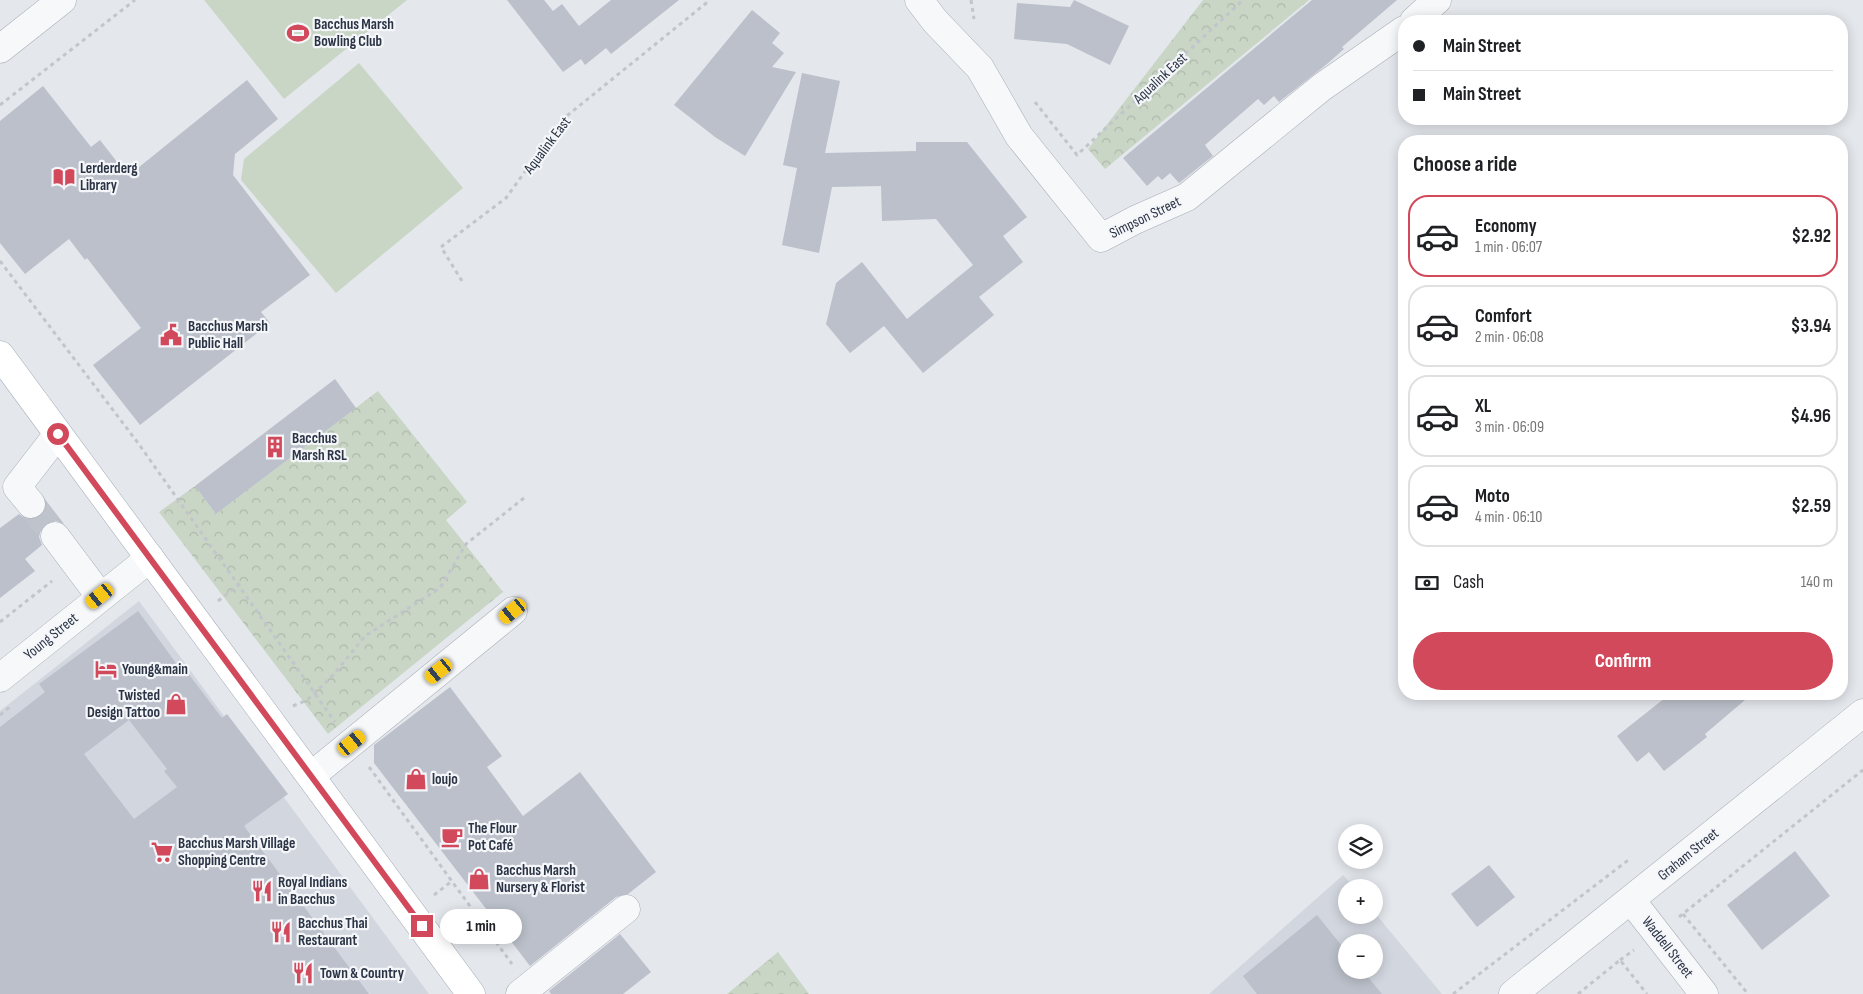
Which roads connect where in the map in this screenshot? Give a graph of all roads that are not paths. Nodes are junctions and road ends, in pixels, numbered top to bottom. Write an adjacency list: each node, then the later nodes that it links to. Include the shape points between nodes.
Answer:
1 (62, 0): 6 (street)
2 (919, 0): 5 (street, Simpson Street, via 980,68 1019,136 1101,238 1188,196 1322,87)
3 (1437, 0): 4 (street)
4 (1421, 15)
5 (1398, 34)
6 (0, 49)
7 (0, 355): 8 (main road)
8 (58, 434): 9 (street, via 17,487); 11 (main road)
9 (31, 504)
10 (55, 536): 12 (street)
11 (150, 558): 12 (street, Young Street); 16 (main road)
12 (100, 596): 14 (street, Young Street)
13 (513, 611): 16 (street)
14 (0, 678)
15 (1863, 713): 17 (street, Graham Street)
16 (311, 776): 20 (main road)
17 (1631, 900): 21 (street, Graham Street); 22 (street, Waddell Street)
18 (626, 908): 19 (street)
19 (524, 990)
20 (472, 994)
21 (1513, 994)
22 (1704, 994)

